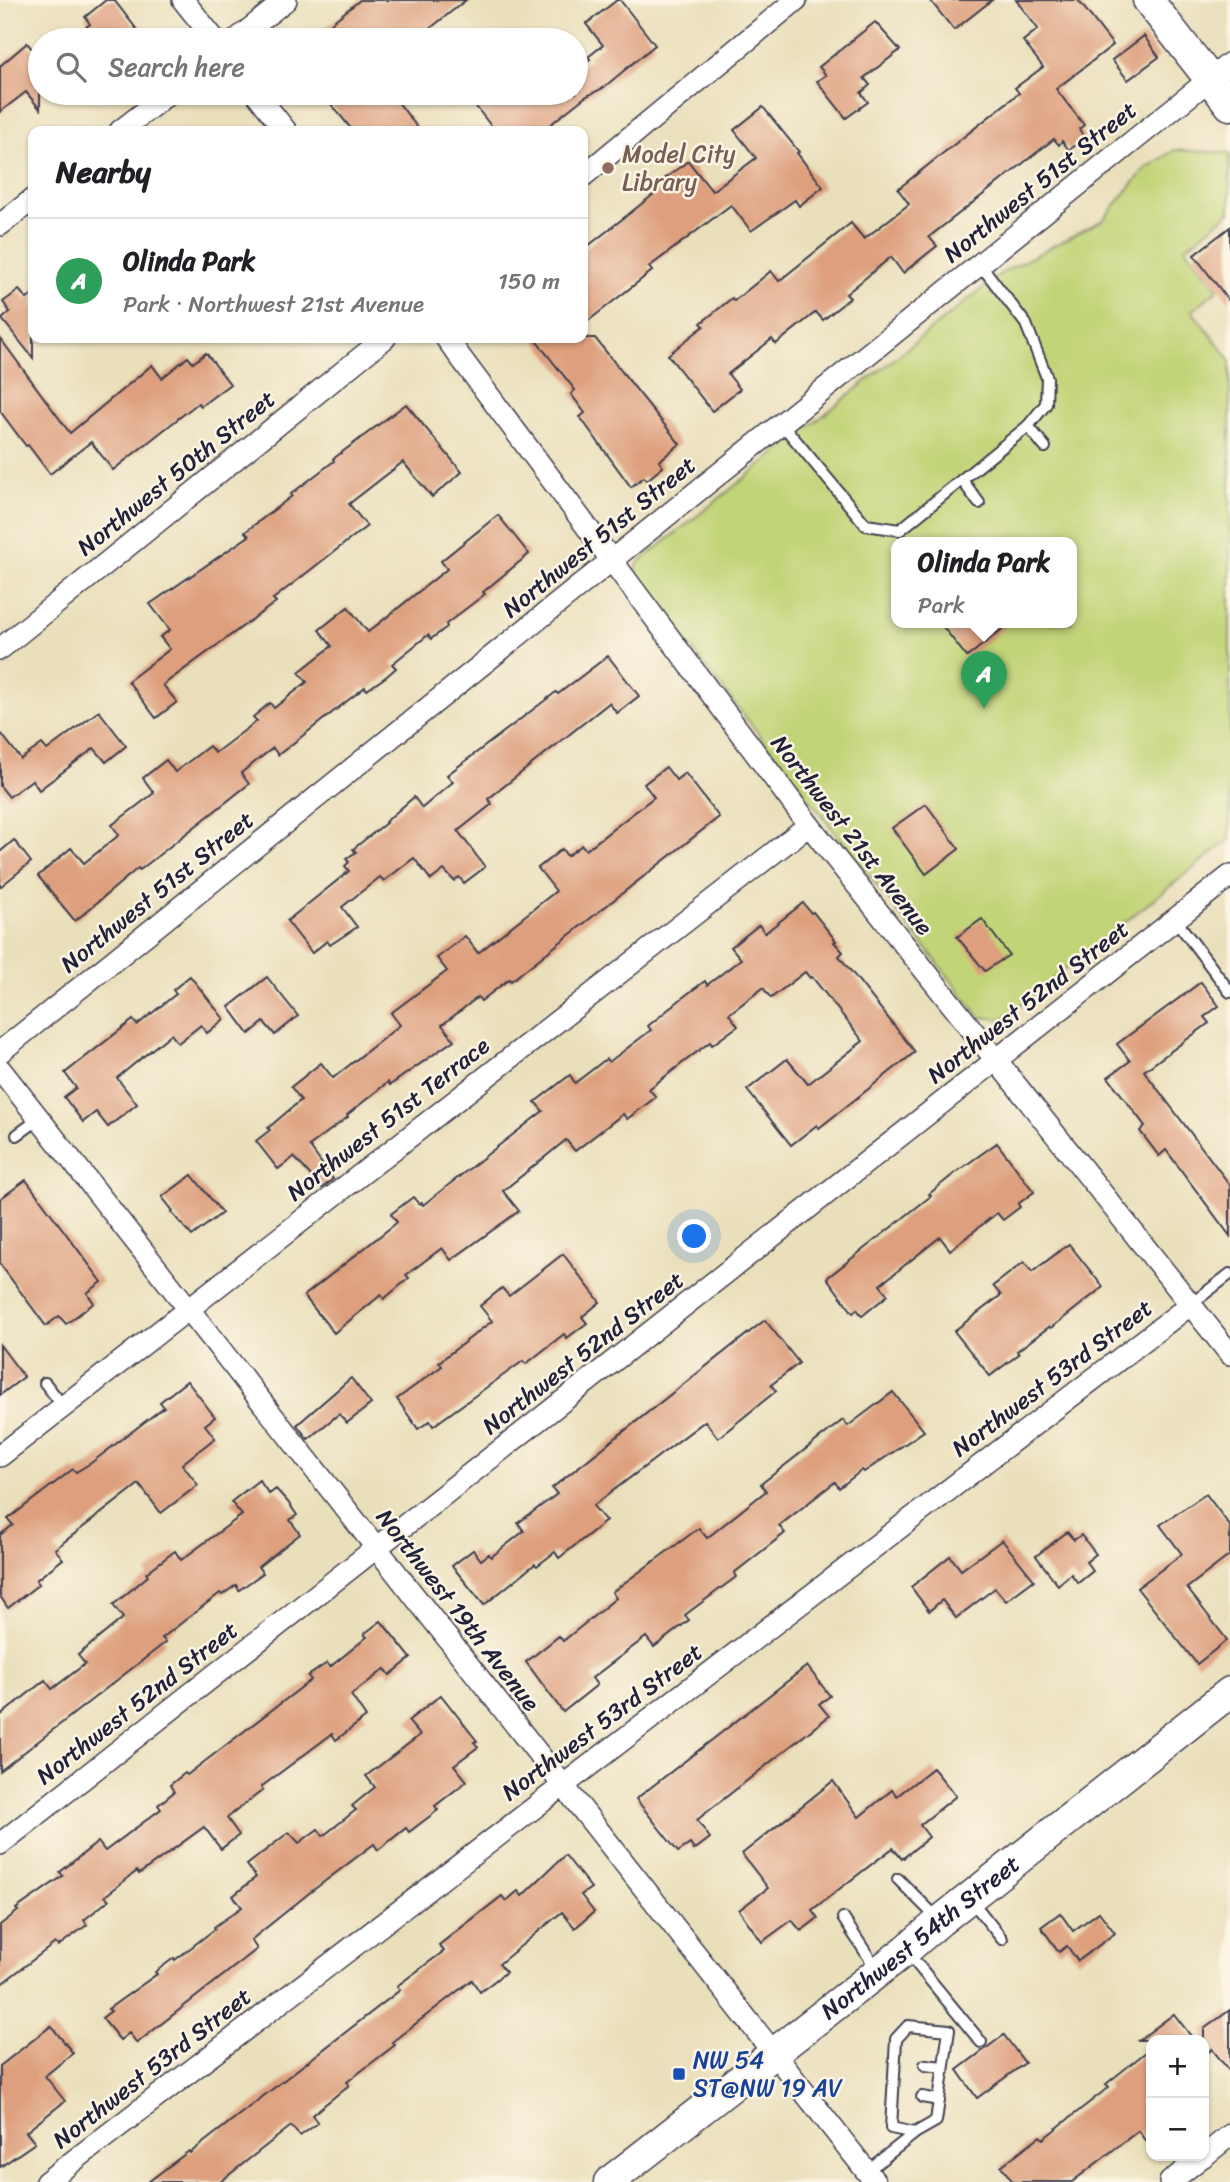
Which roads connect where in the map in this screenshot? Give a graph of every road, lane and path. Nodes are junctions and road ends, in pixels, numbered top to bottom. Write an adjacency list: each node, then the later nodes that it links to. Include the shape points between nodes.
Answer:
1 (183, 0): 5 (street)
2 (286, 0): 6 (street)
3 (796, 0): 13 (street)
4 (1148, 0): 7 (main road)
5 (205, 28)
6 (251, 28)
7 (1220, 71): 10 (main road); 16 (street, Northwest 51st Street)
8 (154, 105): 11 (street)
9 (265, 105): 12 (street)
10 (1230, 105)
11 (126, 126)
12 (282, 126)
13 (588, 172)
14 (28, 203): 15 (street)
15 (0, 225)
16 (981, 264): 19 (street, Northwest 51st Street); 20 (lane, via 1026,324 1047,378 1046,404)
17 (379, 343): 25 (street, Northwest 50th Street)
18 (450, 343): 24 (street, Northwest 21st Avenue)
19 (782, 424): 22 (lane, via 866,525 900,530); 24 (street, Northwest 51st Street)
20 (1028, 426): 21 (lane); 22 (lane)
21 (1045, 447)
22 (962, 480): 23 (lane)
23 (979, 503)
24 (612, 561): 26 (street, Northwest 21st Avenue); 30 (street, Northwest 51st Street)
25 (0, 649)
26 (809, 825): 31 (street, Northwest 21st Avenue); 37 (street, Northwest 51st Terrace)
27 (1230, 876): 28 (street, Northwest 52nd Street)
28 (1175, 919): 29 (lane); 31 (street, Northwest 52nd Street)
29 (1230, 992)
30 (0, 1052)
31 (996, 1059): 36 (street, Northwest 21st Avenue); 42 (street, Northwest 52nd Street)
32 (0, 1069): 33 (street, Northwest 19th Avenue)
33 (39, 1119): 34 (lane); 37 (street, Northwest 19th Avenue)
34 (17, 1135)
35 (1230, 1274): 36 (lane)
36 (1190, 1305): 38 (street, Northwest 21st Avenue); 44 (street, Northwest 53rd Street)
37 (187, 1309): 40 (street, Northwest 51st Terrace); 42 (street, Northwest 19th Avenue)
38 (1230, 1354)
39 (45, 1383): 40 (lane)
40 (63, 1406): 41 (street, Northwest 51st Terrace)
41 (0, 1456)
42 (377, 1549): 44 (street, Northwest 19th Avenue); 45 (street, Northwest 52nd Street)
43 (1230, 1692): 47 (main road, Northwest 54th Street)
44 (563, 1785): 56 (street, Northwest 19th Avenue); 66 (street, Northwest 53rd Street)
45 (0, 1844)
46 (898, 1879): 49 (lane)
47 (969, 1898): 49 (main road, Northwest 54th Street); 50 (lane)
48 (843, 1918): 52 (lane)
49 (940, 1921): 51 (main road, Northwest 54th Street)
50 (1002, 1939)
51 (906, 1950): 52 (main road, Northwest 54th Street); 53 (lane)
52 (878, 1970): 56 (main road, Northwest 54th Street)
53 (955, 2012): 54 (lane); 55 (lane)
54 (948, 2030): 58 (lane); 61 (lane, via 908,2026 896,2039 900,2061 891,2128)
55 (981, 2042)
56 (773, 2053): 65 (street, Northwest 19th Avenue); 67 (main road, Northwest 54th Street)
57 (925, 2065): 58 (lane)
58 (943, 2067): 60 (lane)
59 (922, 2097): 60 (lane)
60 (939, 2100): 61 (lane, via 936,2121)
61 (915, 2133): 65 (lane)
62 (1230, 2135): 63 (street)
63 (1209, 2152)
64 (1197, 2161): 68 (street)
65 (873, 2179)
66 (46, 2182)
67 (608, 2182)
68 (1170, 2182)

